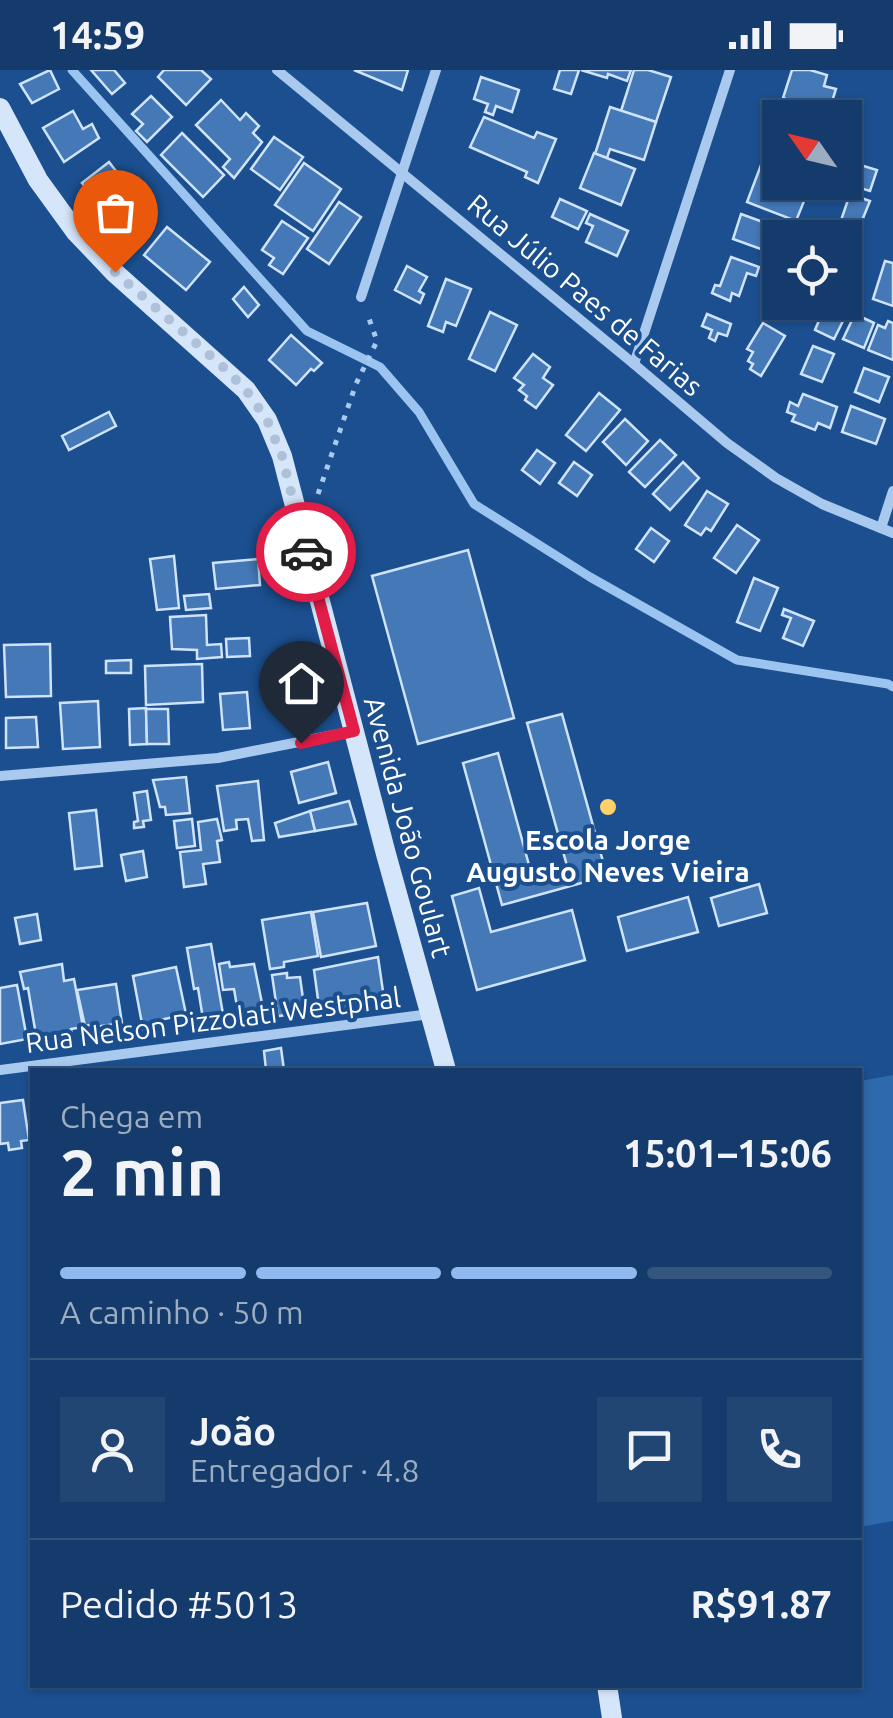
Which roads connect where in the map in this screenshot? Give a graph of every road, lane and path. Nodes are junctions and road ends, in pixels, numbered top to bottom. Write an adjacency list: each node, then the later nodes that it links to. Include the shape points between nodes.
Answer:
1 (277, 70): 5 (street, Rua Júlio Paes de Farias)
2 (436, 70): 5 (street)
3 (730, 70): 7 (street)
4 (0, 108): 11 (main road, Avenida João Goulart, via 74,231 222,366 267,420)
5 (402, 173): 6 (street); 7 (street, Rua Júlio Paes de Farias)
6 (361, 297): 11 (path, via 377,341)
7 (634, 364): 9 (street, Rua Júlio Paes de Farias, via 776,478)
8 (893, 491): 9 (street)
9 (881, 528): 10 (street, Rua Júlio Paes de Farias)
10 (893, 533)
11 (302, 540): 12 (main road, Avenida João Goulart)
12 (354, 731): 13 (street, via 218,758); 14 (main road, Avenida João Goulart)
13 (0, 776)
14 (431, 1014): 15 (main road, Avenida João Goulart); 16 (street, Rua Nelson Pizzolati Westphal)
15 (445, 1068)
16 (0, 1070)
17 (607, 1688): 18 (main road)
18 (612, 1718)

